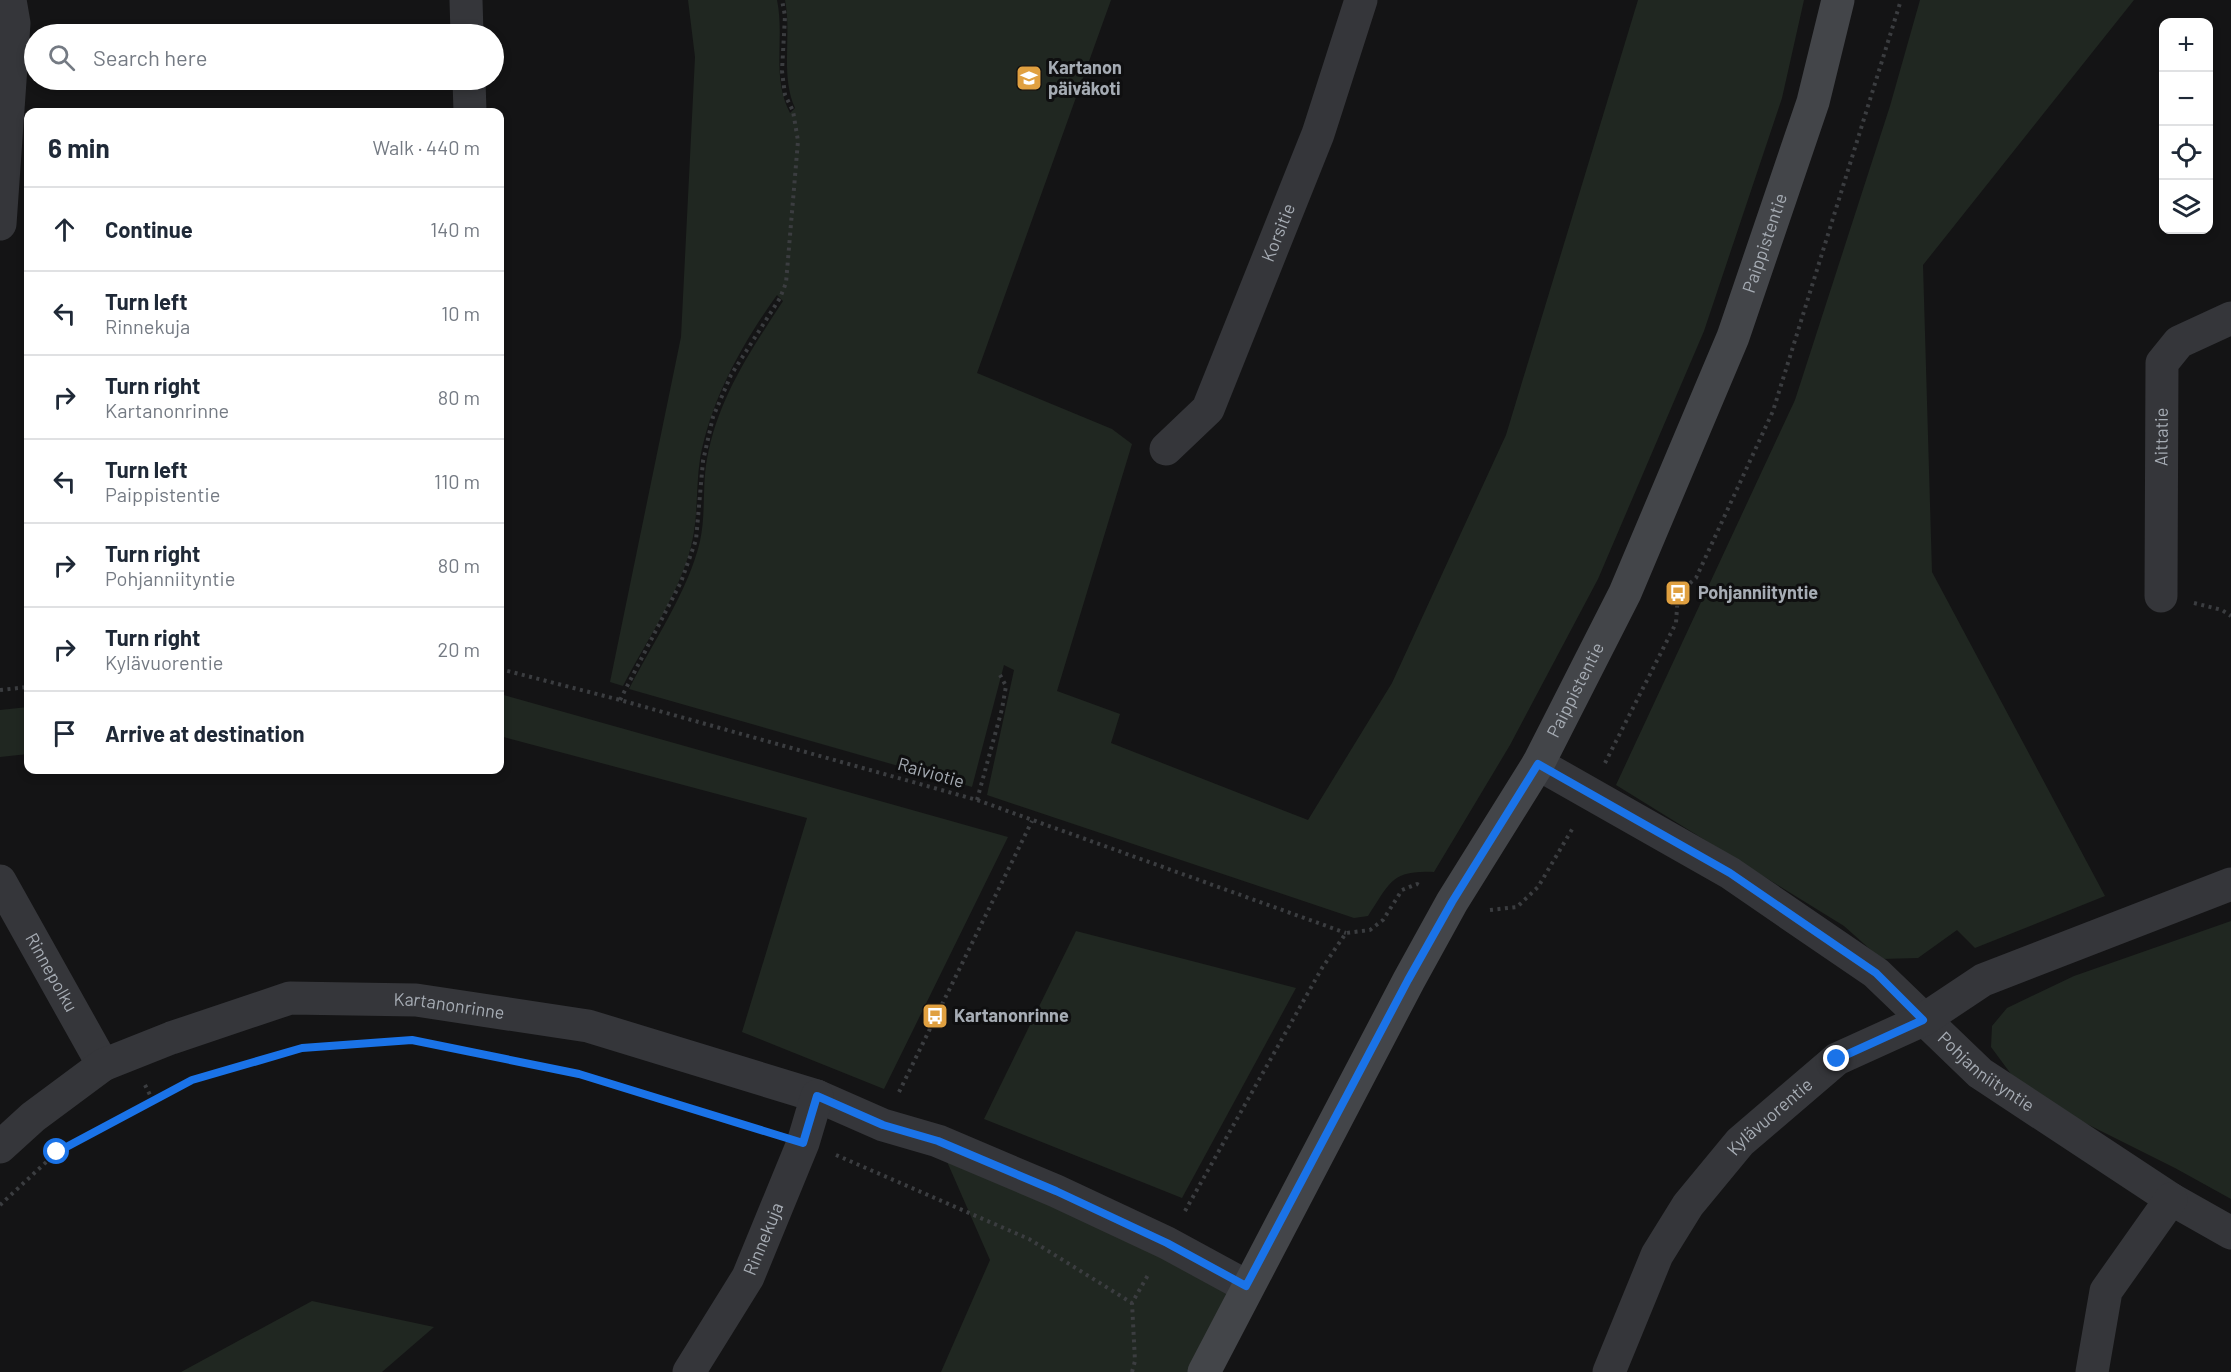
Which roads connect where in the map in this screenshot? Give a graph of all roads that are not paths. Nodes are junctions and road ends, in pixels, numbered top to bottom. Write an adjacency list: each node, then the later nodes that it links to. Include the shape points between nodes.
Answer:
1 (10, 0): 8 (street, via 14,23)
2 (466, 0): 5 (street)
3 (1361, 0): 10 (street, Korsitie, via 1318,134 1208,409)
4 (1838, 0): 12 (street, Paippistentie, via 1813,102 1733,337 1625,593)
5 (467, 24)
6 (469, 90): 7 (street)
7 (470, 108)
8 (0, 224)
9 (2231, 318): 11 (street, Aittatie, via 2180,342 2162,363)
10 (1166, 449)
11 (2161, 596)
12 (1538, 764): 15 (street, Pohjanniityntie, via 1730,873 1876,973); 21 (street, Paippistentie, via 1441,921)
13 (0, 881): 16 (street, Rinnepolku)
14 (2231, 884): 15 (street, Kylävuorentie, via 1983,980)
15 (1923, 1020): 19 (street, Pohjanniityntie, via 1980,1073); 24 (street, Kylävuorentie, via 1837,1059 1740,1142 1688,1205 1656,1255)
16 (103, 1065): 17 (street, Kartanonrinne, via 290,998 416,1000 588,1026); 18 (street, Kartanonrinne)
17 (817, 1096): 21 (street, Kartanonrinne, via 1056,1191 1167,1243); 22 (street, Rinnekuja, via 803,1143 748,1277)
18 (0, 1147)
19 (2171, 1199): 20 (street, Pohjanniityntie); 25 (street, via 2106,1291)
20 (2231, 1233)
21 (1246, 1286): 23 (street, Paippistentie)
22 (689, 1372)
23 (1204, 1372)
24 (1609, 1372)
25 (2092, 1372)

